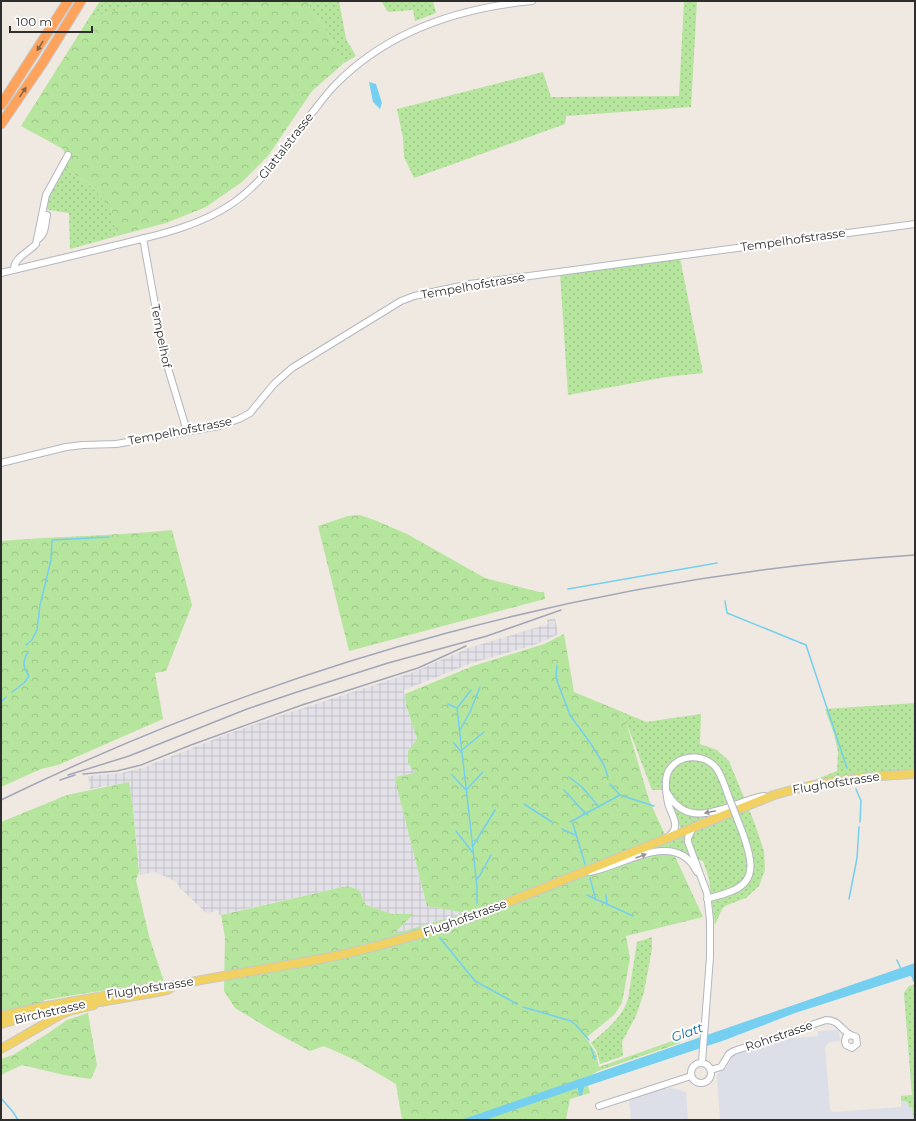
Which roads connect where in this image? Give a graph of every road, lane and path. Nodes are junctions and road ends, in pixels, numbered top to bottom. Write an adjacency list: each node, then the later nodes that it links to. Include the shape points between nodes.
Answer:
1 (68, 1): 4 (highway, one-way to 4)
2 (81, 1): 5 (highway, one-way to 2)
3 (532, 1): 9 (street, Glattalstrasse, via 450,16 415,29 383,46 336,84 274,163 240,198 198,222)
4 (1, 105)
5 (1, 124)
6 (68, 154): 10 (street, via 46,195)
7 (47, 215): 10 (street, via 44,233)
8 (915, 224): 13 (street, Tempelhofstrasse, via 470,284 414,296 292,368 274,384 250,413 239,420)
9 (143, 238): 11 (street, Glattalstrasse); 13 (street, Tempelhof, via 164,355)
10 (38, 239): 11 (street, via 32,248 17,259 13,265)
11 (14, 270): 12 (street, Glattalstrasse)
12 (1, 273)
13 (187, 431): 14 (street, Tempelhofstrasse, via 116,444 66,447)
14 (1, 463)
15 (915, 774): 17 (main road, Flughofstrasse, via 882,775 803,786)
16 (667, 793): 17 (street, one-way to 16, via 759,797 708,813 694,814 678,807); 19 (street, via 676,827); 21 (street, bridge, via 666,780 671,768 682,759 694,757 706,760 722,778 743,834 751,860 751,869 742,886)
17 (774, 795): 18 (main road, Flughofstrasse)
18 (693, 827): 19 (main road, Flughofstrasse); 21 (street, via 688,842 703,878)
19 (665, 839): 20 (main road, Flughofstrasse)
20 (577, 874): 21 (street, one-way to 21, via 602,870 650,852 669,851 681,855 695,868); 22 (main road, Flughofstrasse, via 469,918 414,936 334,956)
21 (707, 899): 28 (street, via 710,928)
22 (176, 985): 23 (main road, Birchstrasse, via 167,990); 24 (main road, Flughofstrasse, via 155,986)
23 (100, 1002): 25 (main road, Birchstrasse, via 62,1008); 27 (main road, Birchstrasse, via 60,1015)
24 (1, 1016)
25 (1, 1024)
26 (850, 1035): 29 (street, Rohrstrasse, via 838,1023 826,1020 734,1051 729,1054 721,1068)
27 (1, 1049)
28 (702, 1059): 29 (street); 30 (street, via 694,1065)
29 (711, 1070): 30 (street, via 710,1078 704,1083 696,1082)
30 (691, 1076): 31 (street)
31 (599, 1106)

